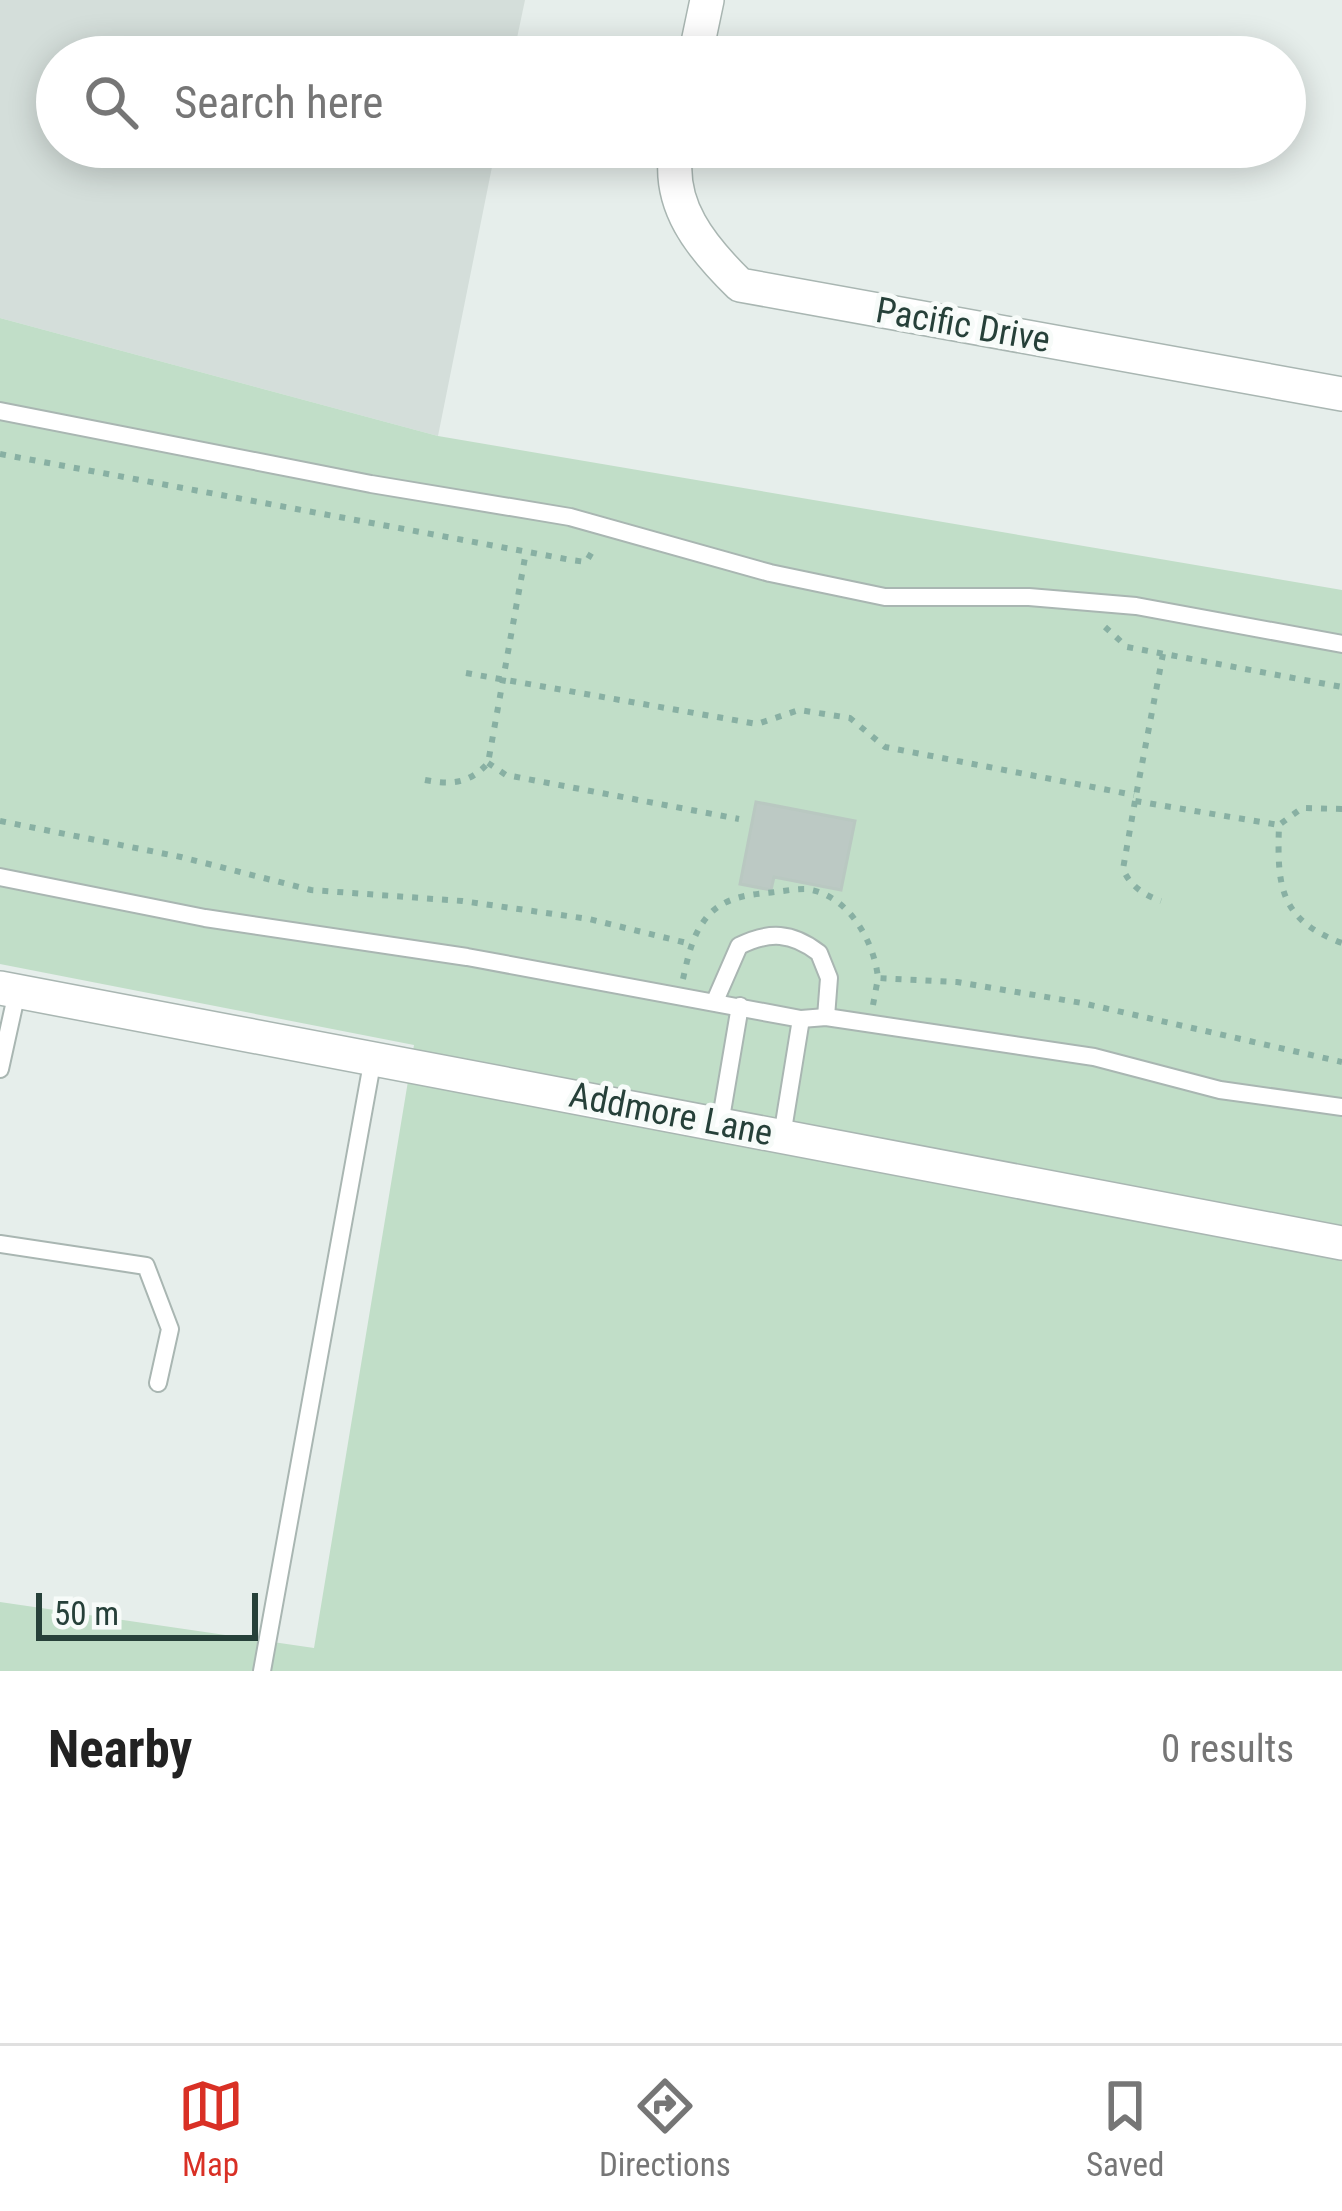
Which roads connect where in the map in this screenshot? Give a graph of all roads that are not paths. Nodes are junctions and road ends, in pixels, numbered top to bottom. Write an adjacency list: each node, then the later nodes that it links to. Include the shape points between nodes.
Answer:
1 (706, 0): 2 (street)
2 (699, 36)
3 (675, 168): 4 (street, Pacific Drive, via 682,209 704,249 740,285)
4 (1342, 394)
5 (0, 411): 6 (lane, via 570,517 885,597 1136,606)
6 (1342, 644)
7 (0, 877): 9 (lane)
8 (8, 990): 13 (street, Addmore Lane); 14 (lane)
9 (715, 1001): 10 (lane); 11 (lane, via 739,946 786,935 819,953 829,978)
10 (740, 1006): 12 (lane); 16 (lane)
11 (826, 1017): 12 (lane); 15 (lane, via 1074,1054 1220,1090)
12 (801, 1018): 17 (lane)
13 (374, 1057): 16 (street, Addmore Lane); 21 (lane)
14 (0, 1069)
15 (1342, 1107)
16 (720, 1124): 17 (street, Addmore Lane)
17 (782, 1136): 18 (street, Addmore Lane)
18 (1342, 1243)
19 (0, 1244): 20 (lane, via 146,1266 170,1329)
20 (158, 1383)
21 (262, 1671)

